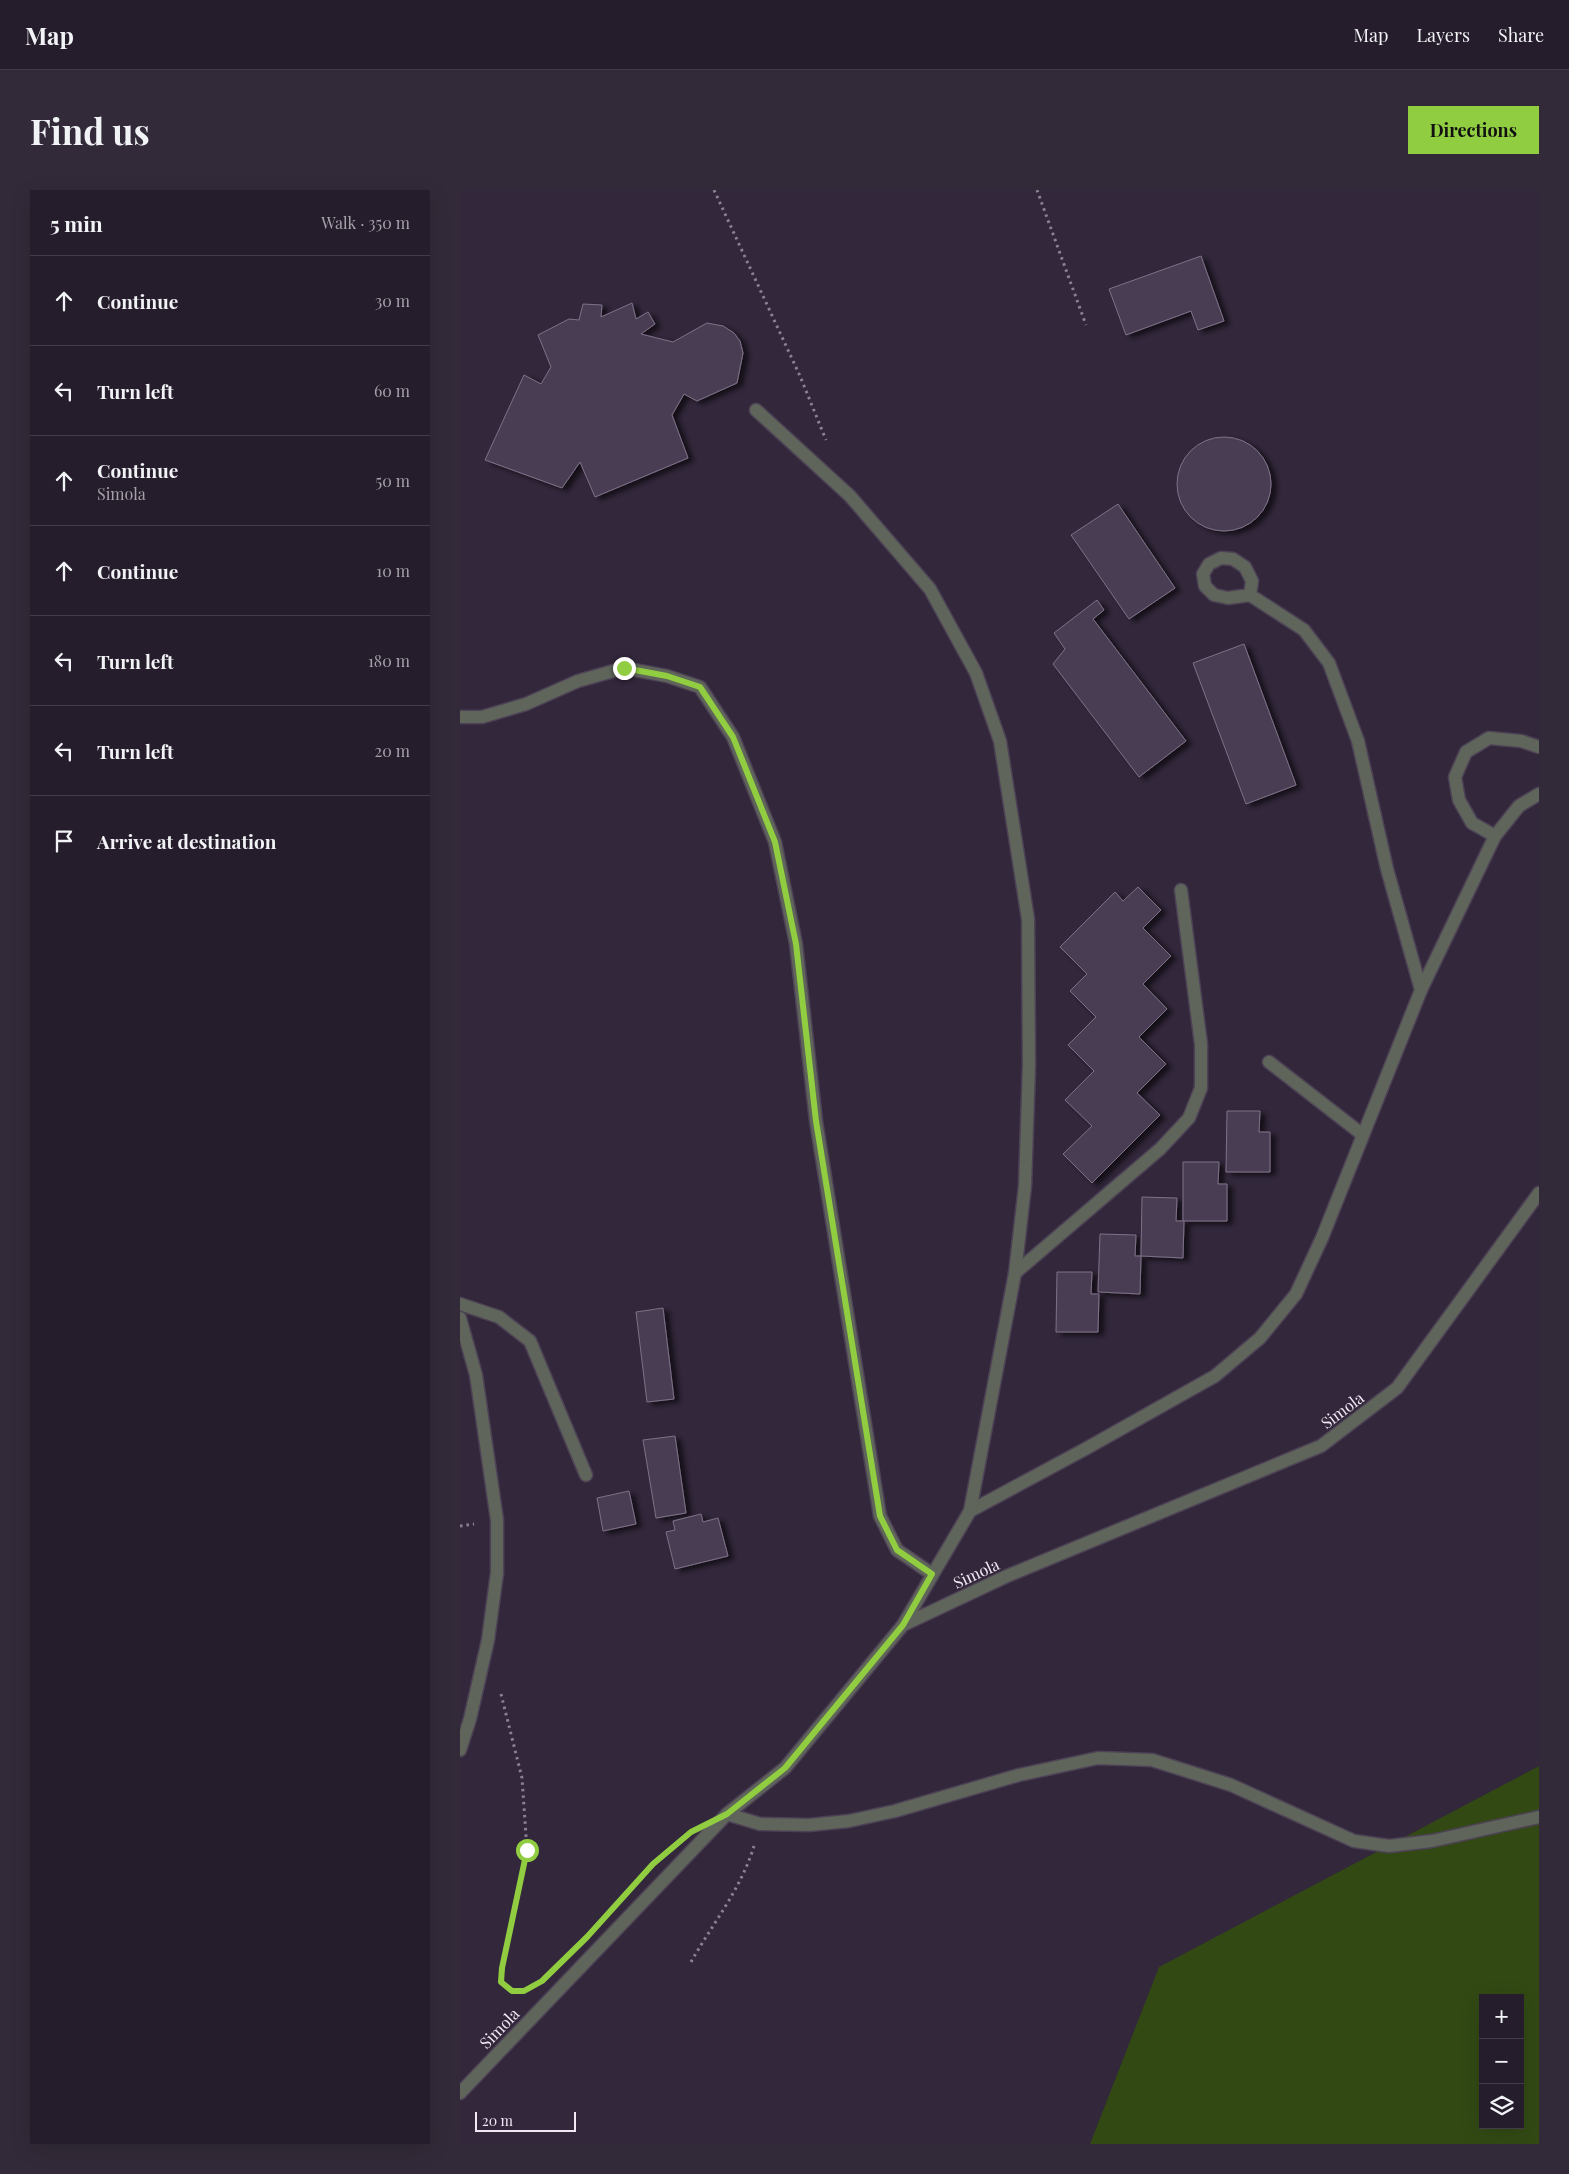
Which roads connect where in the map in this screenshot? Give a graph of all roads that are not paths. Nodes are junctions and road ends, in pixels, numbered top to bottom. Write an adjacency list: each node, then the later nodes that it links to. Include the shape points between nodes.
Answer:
1 (756, 410): 12 (street, via 850,496 930,589 976,673 1000,741 1028,919 1026,1177)
2 (1250, 595): 8 (street, via 1304,630 1329,663 1358,741 1387,869)
3 (460, 717): 17 (street, via 482,717 526,704 578,681 624,668 667,676 700,687 733,737 775,842 796,944 816,1121 880,1516 897,1550)
4 (1539, 747): 6 (street, via 1521,741 1488,738 1466,752 1455,777 1459,800 1472,823)
5 (1539, 794): 6 (street, via 1519,806)
6 (1495, 836): 8 (street)
7 (1181, 890): 12 (street, via 1201,1044 1201,1088 1189,1118 1160,1149)
8 (1421, 990): 10 (street)
9 (1269, 1062): 10 (street)
10 (1363, 1135): 16 (street, via 1296,1294 1260,1338 1215,1376)
11 (1539, 1192): 18 (street, Simola, via 1397,1388 1321,1446 1007,1576)
12 (1016, 1273): 16 (street)
13 (460, 1304): 15 (street, via 499,1317 530,1341)
14 (460, 1318): 19 (street, via 476,1375 497,1520 497,1573 488,1640)
15 (586, 1475)
16 (970, 1511): 17 (street)
17 (932, 1574): 18 (street)
18 (903, 1625): 20 (street, Simola, via 785,1768)
19 (460, 1750)
20 (727, 1814): 21 (street, via 760,1824 809,1825 849,1821 1019,1775 1098,1758 1152,1760 1231,1785 1354,1841 1389,1846 1432,1841); 22 (street, Simola)
21 (1539, 1817)
22 (460, 2093)

